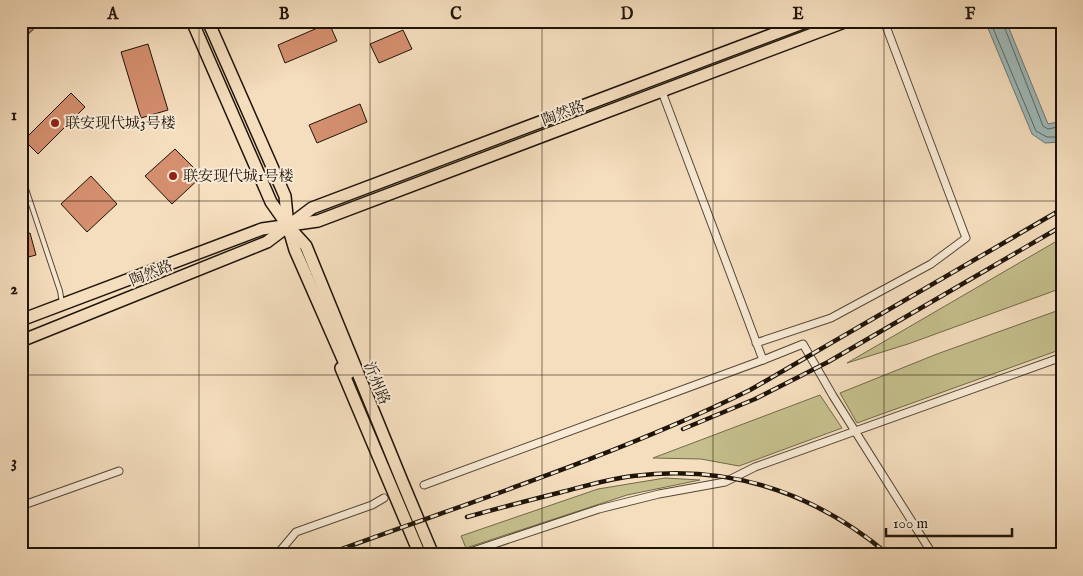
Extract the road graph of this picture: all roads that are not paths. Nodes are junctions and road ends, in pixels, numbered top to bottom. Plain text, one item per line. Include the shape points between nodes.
1 (192, 21) edge
2 (208, 21) edge
3 (808, 21) edge
4 (847, 21) edge
5 (884, 21) edge
6 (713, 58) junction
7 (690, 81) junction
8 (629, 90) junction
9 (662, 92) junction
10 (596, 116) junction
11 (21, 174) edge
12 (288, 226) junction
13 (323, 300) junction
14 (62, 304) junction
15 (21, 320) edge
16 (21, 341) edge
17 (756, 343) junction
18 (1062, 357) edge
19 (762, 360) junction
20 (855, 431) junction
21 (119, 471) dead end
22 (424, 485) dead end
23 (384, 498) dead end
24 (21, 506) edge
25 (269, 555) edge
26 (420, 555) edge
27 (426, 555) edge
28 (433, 555) edge
29 (442, 555) edge
30 (468, 555) edge
31 (933, 555) edge

1 - 12 main road, 沂州路 via 271,202
2 - 12 main road, 沂州路 via 285,196
3 - 6 main road, 陶然路
4 - 7 main road, 陶然路
5 - 17 street via 966,238 931,264 831,318
6 - 7 main road via 677,77
6 - 8 main road, 陶然路
7 - 9 main road, 陶然路
8 - 10 main road via 642,92
8 - 12 main road, 陶然路 via 312,208
9 - 10 main road, 陶然路
9 - 17 street
10 - 12 main road, 陶然路 via 317,221
11 - 14 lane
12 - 13 main road, 沂州路 via 295,250
12 - 14 main road, 陶然路 via 262,228
12 - 16 main road, 陶然路 via 267,242
13 - 26 main road via 320,317
13 - 27 main road, 沂州路
13 - 28 main road, 沂州路
13 - 29 main road via 340,315
14 - 15 main road, 陶然路
17 - 19 street
18 - 20 street
19 - 20 street via 803,344
19 - 22 street
20 - 30 street via 755,467 725,482 598,508
20 - 31 street
21 - 24 street
23 - 25 street via 296,532 280,551

